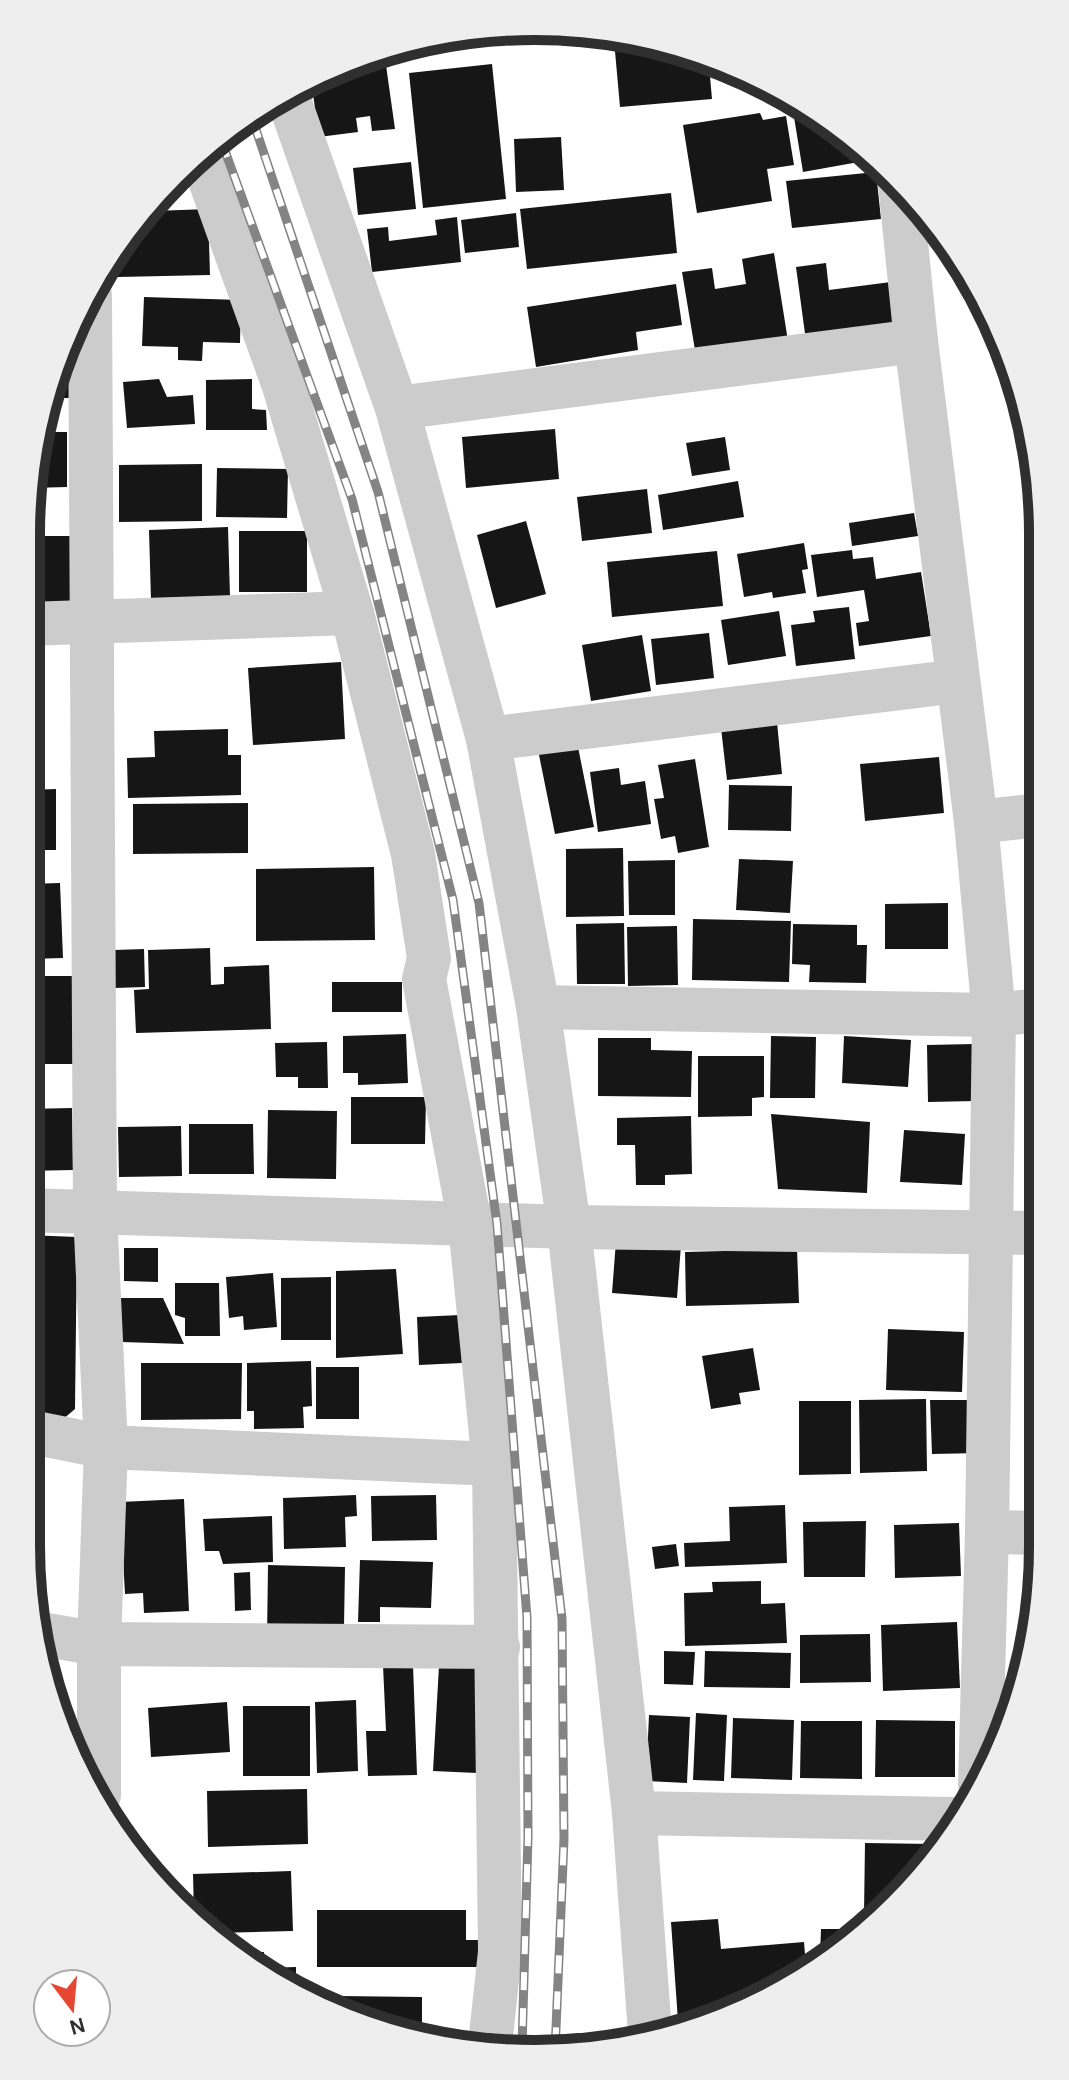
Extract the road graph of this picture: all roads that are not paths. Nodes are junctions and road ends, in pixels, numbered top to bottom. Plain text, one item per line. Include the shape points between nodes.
1 (290, 104) edge
2 (205, 166) edge
3 (902, 204) edge
4 (90, 318) edge
5 (916, 341) junction
6 (397, 408) junction
7 (352, 613) junction
8 (92, 623) junction
9 (40, 624) edge
10 (958, 681) junction
11 (488, 739) junction
12 (1029, 816) edge
13 (976, 822) junction
14 (538, 1007) junction
15 (1029, 1011) edge
16 (994, 1015) junction
17 (40, 1210) edge
18 (95, 1212) junction
19 (470, 1224) junction
20 (569, 1227) junction
21 (991, 1232) junction
22 (1029, 1233) edge
23 (40, 1434) edge
24 (106, 1447) junction
25 (494, 1464) junction
26 (987, 1532) junction
27 (1029, 1533) edge
28 (49, 1635) edge
29 (99, 1644) junction
30 (498, 1647) junction
31 (981, 1758) edge
32 (99, 1779) edge
33 (634, 1813) junction
34 (947, 1819) edge
35 (649, 2026) edge
36 (491, 2038) edge

1 - 6 street
2 - 7 street via 284,386
3 - 5 street
4 - 8 street
5 - 6 street
5 - 10 street
6 - 11 street
7 - 8 street
7 - 19 street via 413,854 429,958 424,979
8 - 9 street
8 - 18 street
10 - 11 street
10 - 13 street
11 - 14 street
12 - 13 street
13 - 16 street
14 - 16 street
14 - 20 street
15 - 16 street
16 - 21 street
17 - 18 street
18 - 19 street
18 - 24 street
19 - 20 street
19 - 25 street
20 - 21 street
20 - 33 street
21 - 22 street
21 - 26 street
23 - 24 street
24 - 25 street
24 - 29 street
25 - 30 street
26 - 27 street
26 - 31 street
28 - 29 street
29 - 30 street
29 - 32 street
30 - 36 street via 500,1952
33 - 34 street
33 - 35 street

